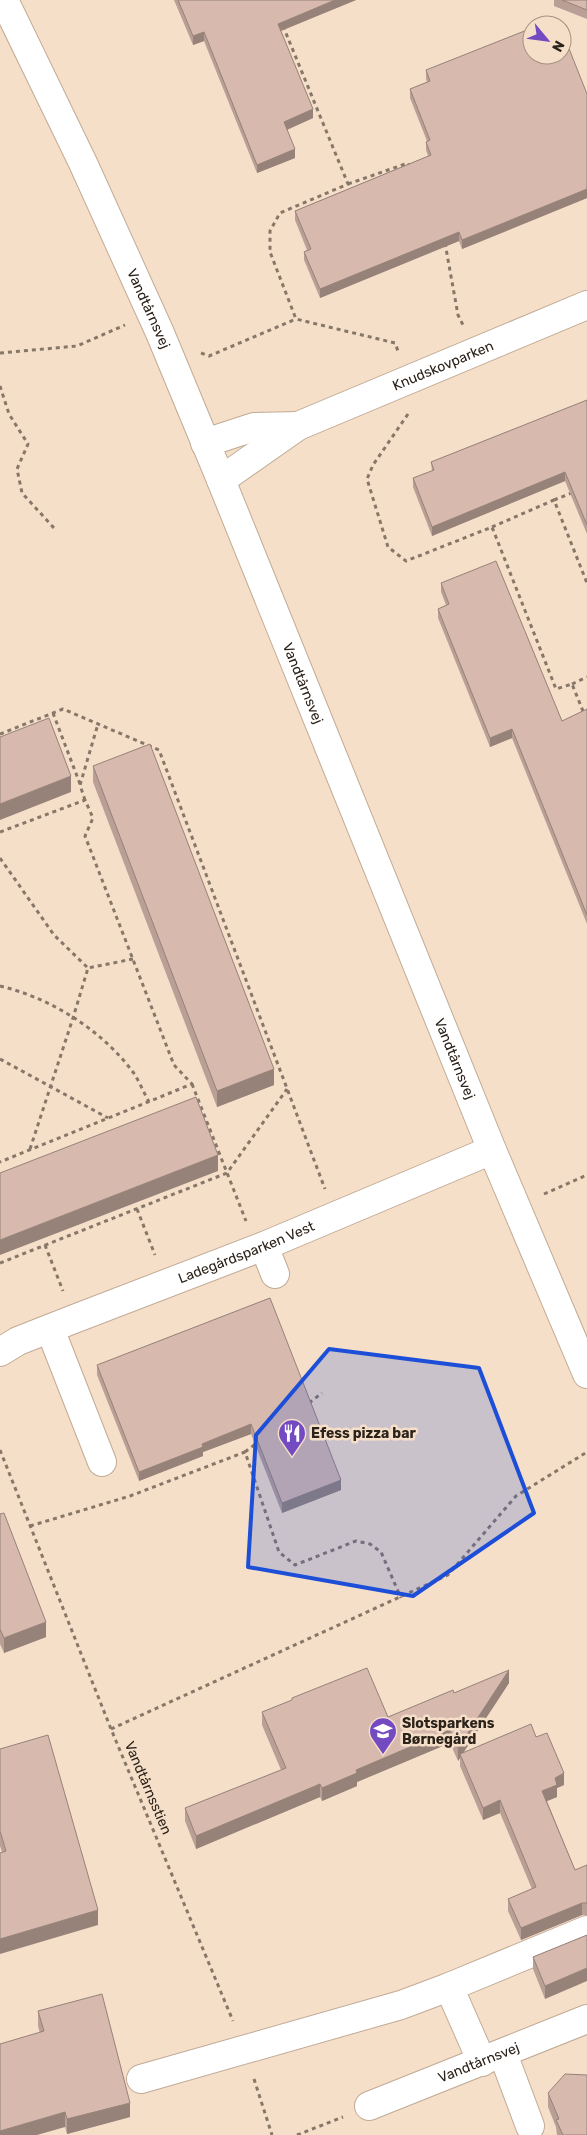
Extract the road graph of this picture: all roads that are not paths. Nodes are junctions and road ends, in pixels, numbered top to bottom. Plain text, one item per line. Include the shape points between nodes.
1 (4, 0) edge
2 (587, 305) edge
3 (298, 426) junction
4 (206, 443) junction
5 (221, 480) junction
6 (492, 1150) junction
7 (260, 1247) junction
8 (275, 1274) dead end
9 (62, 1324) junction
10 (0, 1352) edge
11 (587, 1374) edge
12 (102, 1462) dead end
13 (587, 1930) edge
14 (449, 1987) junction
15 (587, 2019) edge
16 (493, 2058) junction
17 (141, 2079) dead end
18 (369, 2106) road end
19 (530, 2126) dead end

1 - 4 street, Vandtårnsvej via 83,162
2 - 3 street, Knudskovparken
3 - 4 street, Knudskovparken via 254,427
3 - 5 street, Knudskovparken
4 - 5 street, Vandtårnsvej
5 - 6 street, Vandtårnsvej
6 - 7 street, Ladegårdsparken Vest
6 - 11 street, Vandtårnsvej
7 - 8 street
7 - 9 street, Ladegårdsparken Vest
9 - 10 street, Ladegårdsparken Vest via 18,1341
9 - 12 street
13 - 14 street
14 - 16 street
14 - 17 street via 401,2005
15 - 16 street, Vandtårnsvej
16 - 18 street, Vandtårnsvej
16 - 19 street

